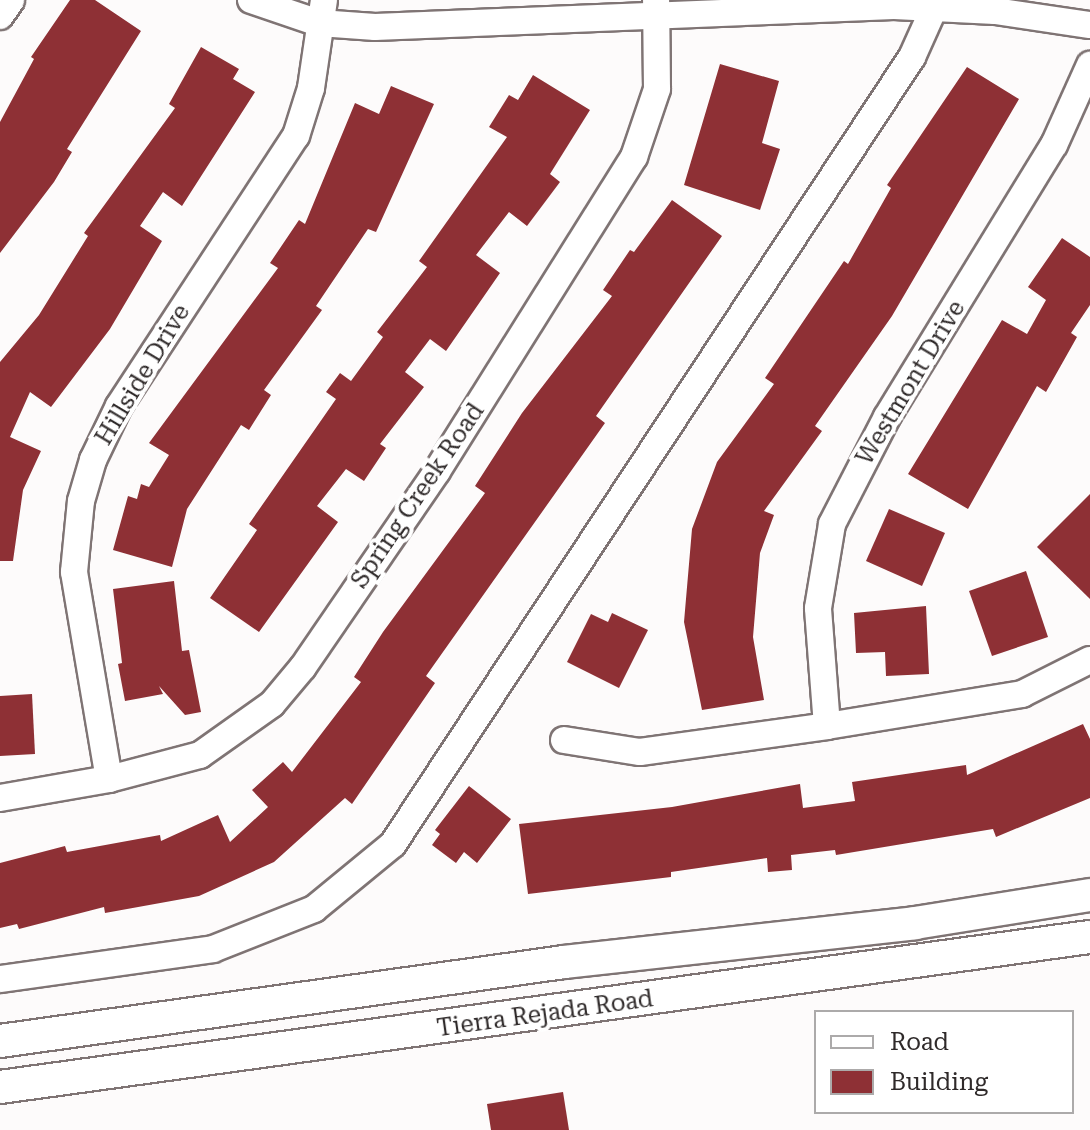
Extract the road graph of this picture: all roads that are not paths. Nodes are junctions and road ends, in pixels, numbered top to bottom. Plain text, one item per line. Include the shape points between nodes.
1 (11, 0) edge
2 (251, 0) edge
3 (656, 8) edge
4 (934, 8) junction
5 (322, 11) edge
6 (0, 16) edge
7 (1090, 25) edge
8 (1090, 65) edge
9 (1090, 660) edge
10 (827, 726) junction
11 (564, 740) dead end
12 (109, 779) junction
13 (0, 798) edge
14 (1090, 895) edge
15 (1090, 937) edge
16 (0, 979) edge
17 (0, 1041) edge
18 (0, 1087) edge

1 - 6 street
2 - 5 street
3 - 4 street
3 - 5 street via 375,27
3 - 12 street, Spring Creek Road via 653,112 634,157 437,471 303,667 272,704 229,739 170,766
4 - 7 street
4 - 16 street via 912,57 393,844 314,909 213,949
5 - 12 street, Hillside Drive via 311,88 296,136 119,406 85,488 74,572
8 - 10 street, Westmont Drive via 1054,145 887,417 832,524 818,608
9 - 10 street via 1022,694
10 - 11 street via 640,752
12 - 13 street, Spring Creek Road
14 - 17 main road, Tierra Rejada Road via 915,923 564,962
15 - 18 main road, Tierra Rejada Road

